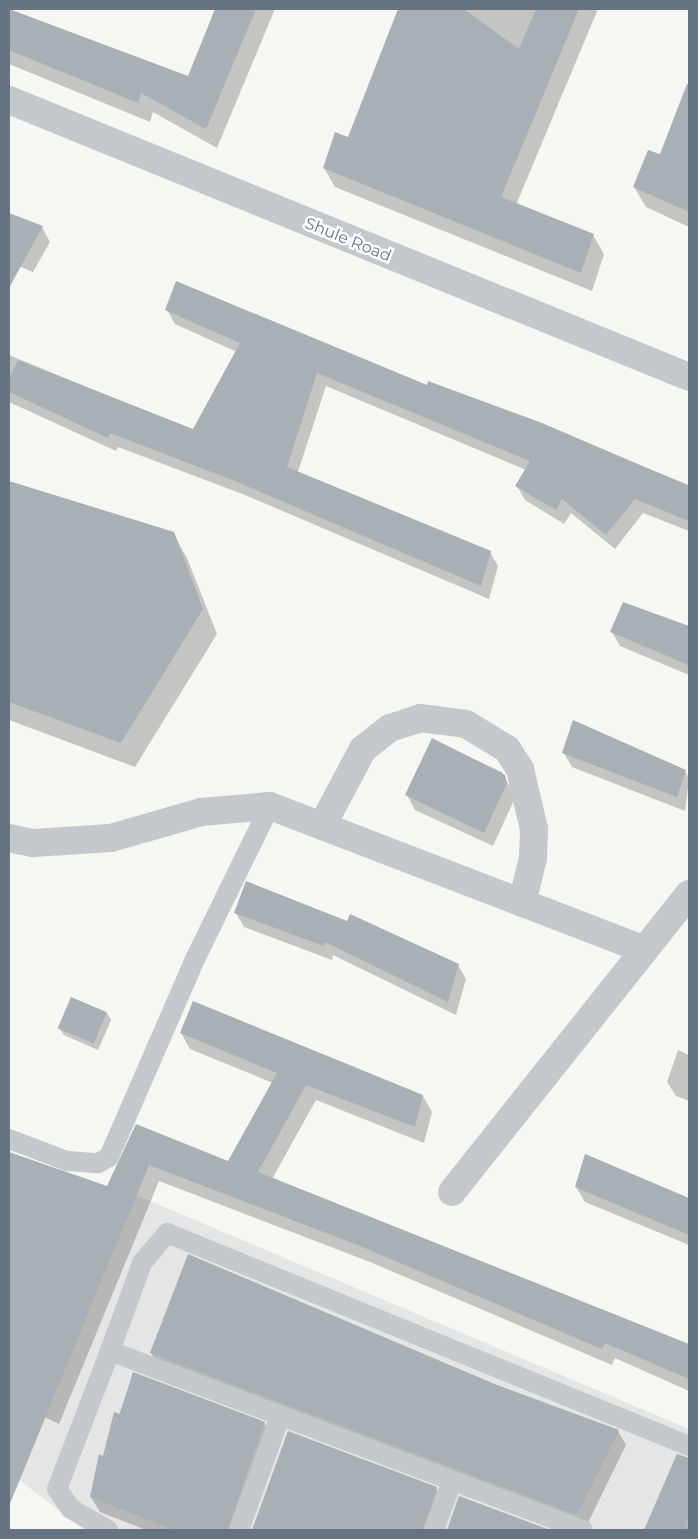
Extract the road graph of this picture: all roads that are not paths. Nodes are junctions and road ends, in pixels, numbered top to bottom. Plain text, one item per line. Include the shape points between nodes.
1 (9, 100) edge
2 (689, 377) edge
3 (270, 806) junction
4 (322, 826) junction
5 (9, 838) edge
6 (689, 894) edge
7 (522, 903) junction
8 (642, 949) junction
9 (9, 1139) edge
10 (452, 1192) dead end
11 (110, 1351) junction
12 (280, 1417) junction
13 (689, 1446) edge
14 (452, 1481) junction
15 (108, 1530) edge
16 (239, 1530) edge
17 (434, 1530) edge
18 (582, 1530) edge

1 - 2 street, Shule Road
3 - 4 street
3 - 5 street via 201,812 111,838 33,842
3 - 9 lane via 198,955 109,1157 98,1163 68,1161
4 - 7 street
4 - 7 street via 363,749 390,728 420,718 466,724 507,749 520,769 534,829 533,858
6 - 8 street
7 - 8 street
8 - 10 street
11 - 12 lane
11 - 13 lane via 142,1262 167,1233
11 - 15 lane via 57,1489 71,1509
12 - 14 lane
12 - 16 lane
14 - 17 lane
14 - 18 lane

